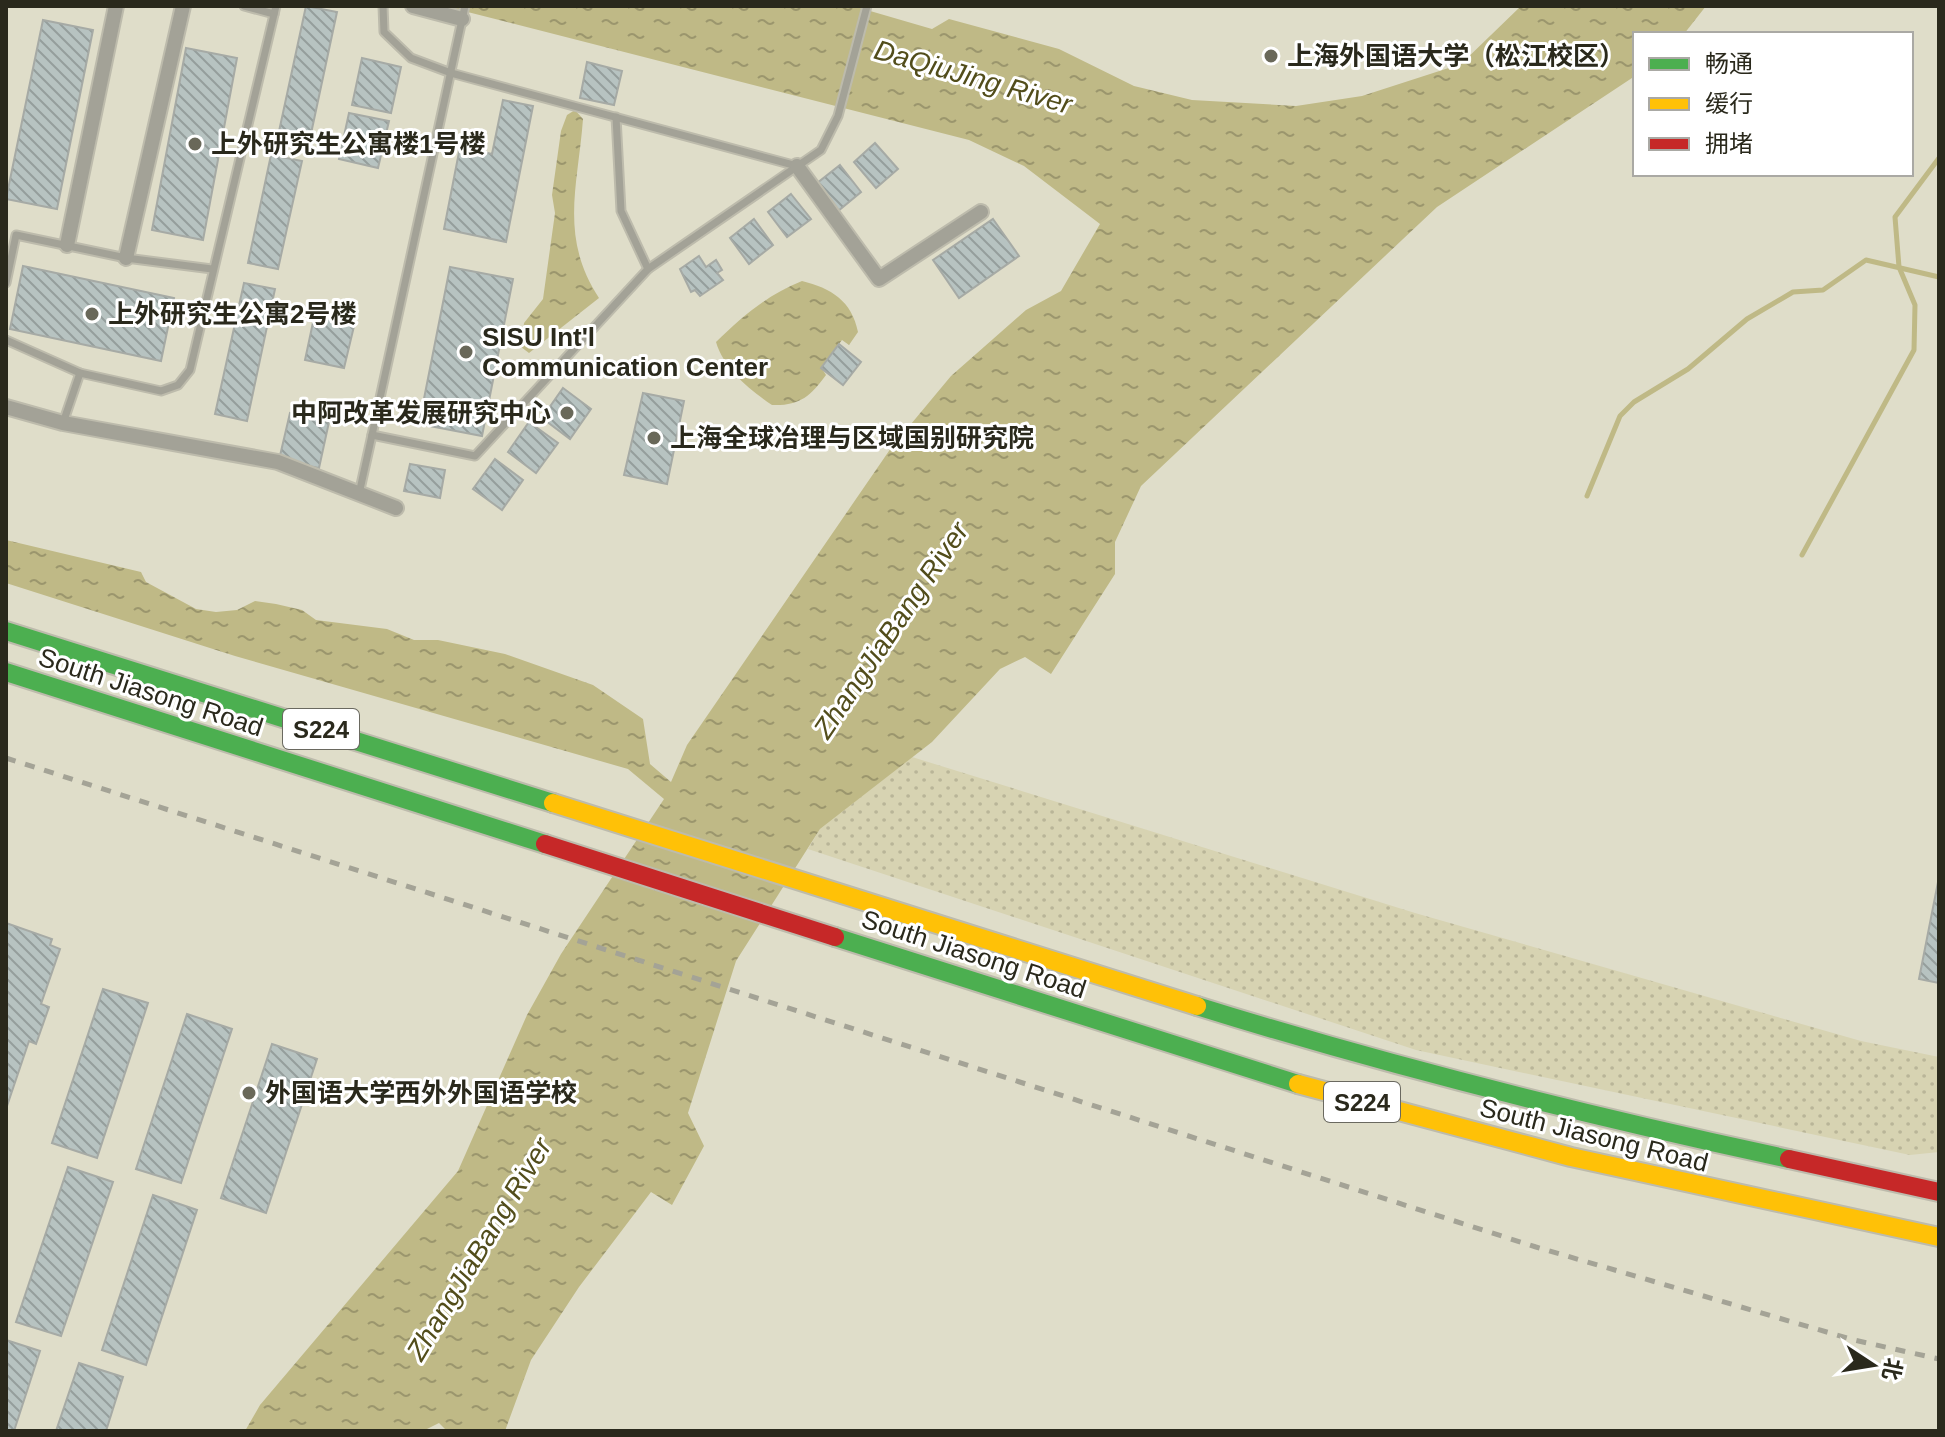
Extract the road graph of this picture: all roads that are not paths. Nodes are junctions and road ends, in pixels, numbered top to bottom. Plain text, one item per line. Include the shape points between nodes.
1 (116, 6) edge
2 (183, 6) edge
3 (244, 6) edge
4 (383, 6) edge
5 (413, 6) edge
6 (867, 6) edge
7 (275, 10) edge
8 (463, 12) edge
9 (451, 73) junction
10 (616, 117) junction
11 (797, 166) junction
12 (981, 212) dead end
13 (67, 245) junction
14 (126, 258) junction
15 (212, 269) junction
16 (648, 269) junction
17 (6, 283) edge
18 (6, 340) edge
19 (80, 373) junction
20 (6, 407) edge
21 (63, 423) junction
22 (372, 435) junction
23 (359, 494) junction
24 (396, 508) dead end
25 (6, 631) edge
26 (6, 672) edge
27 (1939, 1192) edge
28 (1939, 1237) edge

1 - 13 street
2 - 14 street
3 - 7 lane
4 - 9 lane via 384,32 411,58
5 - 8 street
6 - 11 lane via 838,116 821,150
7 - 15 lane
8 - 9 lane
9 - 10 lane
9 - 22 lane
10 - 11 lane
10 - 16 lane via 621,211
11 - 12 street via 879,279
11 - 16 lane
13 - 14 lane
13 - 17 lane via 16,235
14 - 15 lane
15 - 19 lane via 190,370 178,385 161,391
16 - 22 lane via 475,456
18 - 19 lane
19 - 21 lane
20 - 21 street
21 - 23 street via 278,462
22 - 23 lane
23 - 24 street
25 - 27 main road, South Jiasong Road / S224 via 1156,996 1581,1114
26 - 28 main road, South Jiasong Road / S224 via 1143,1037 1428,1121 1686,1184

